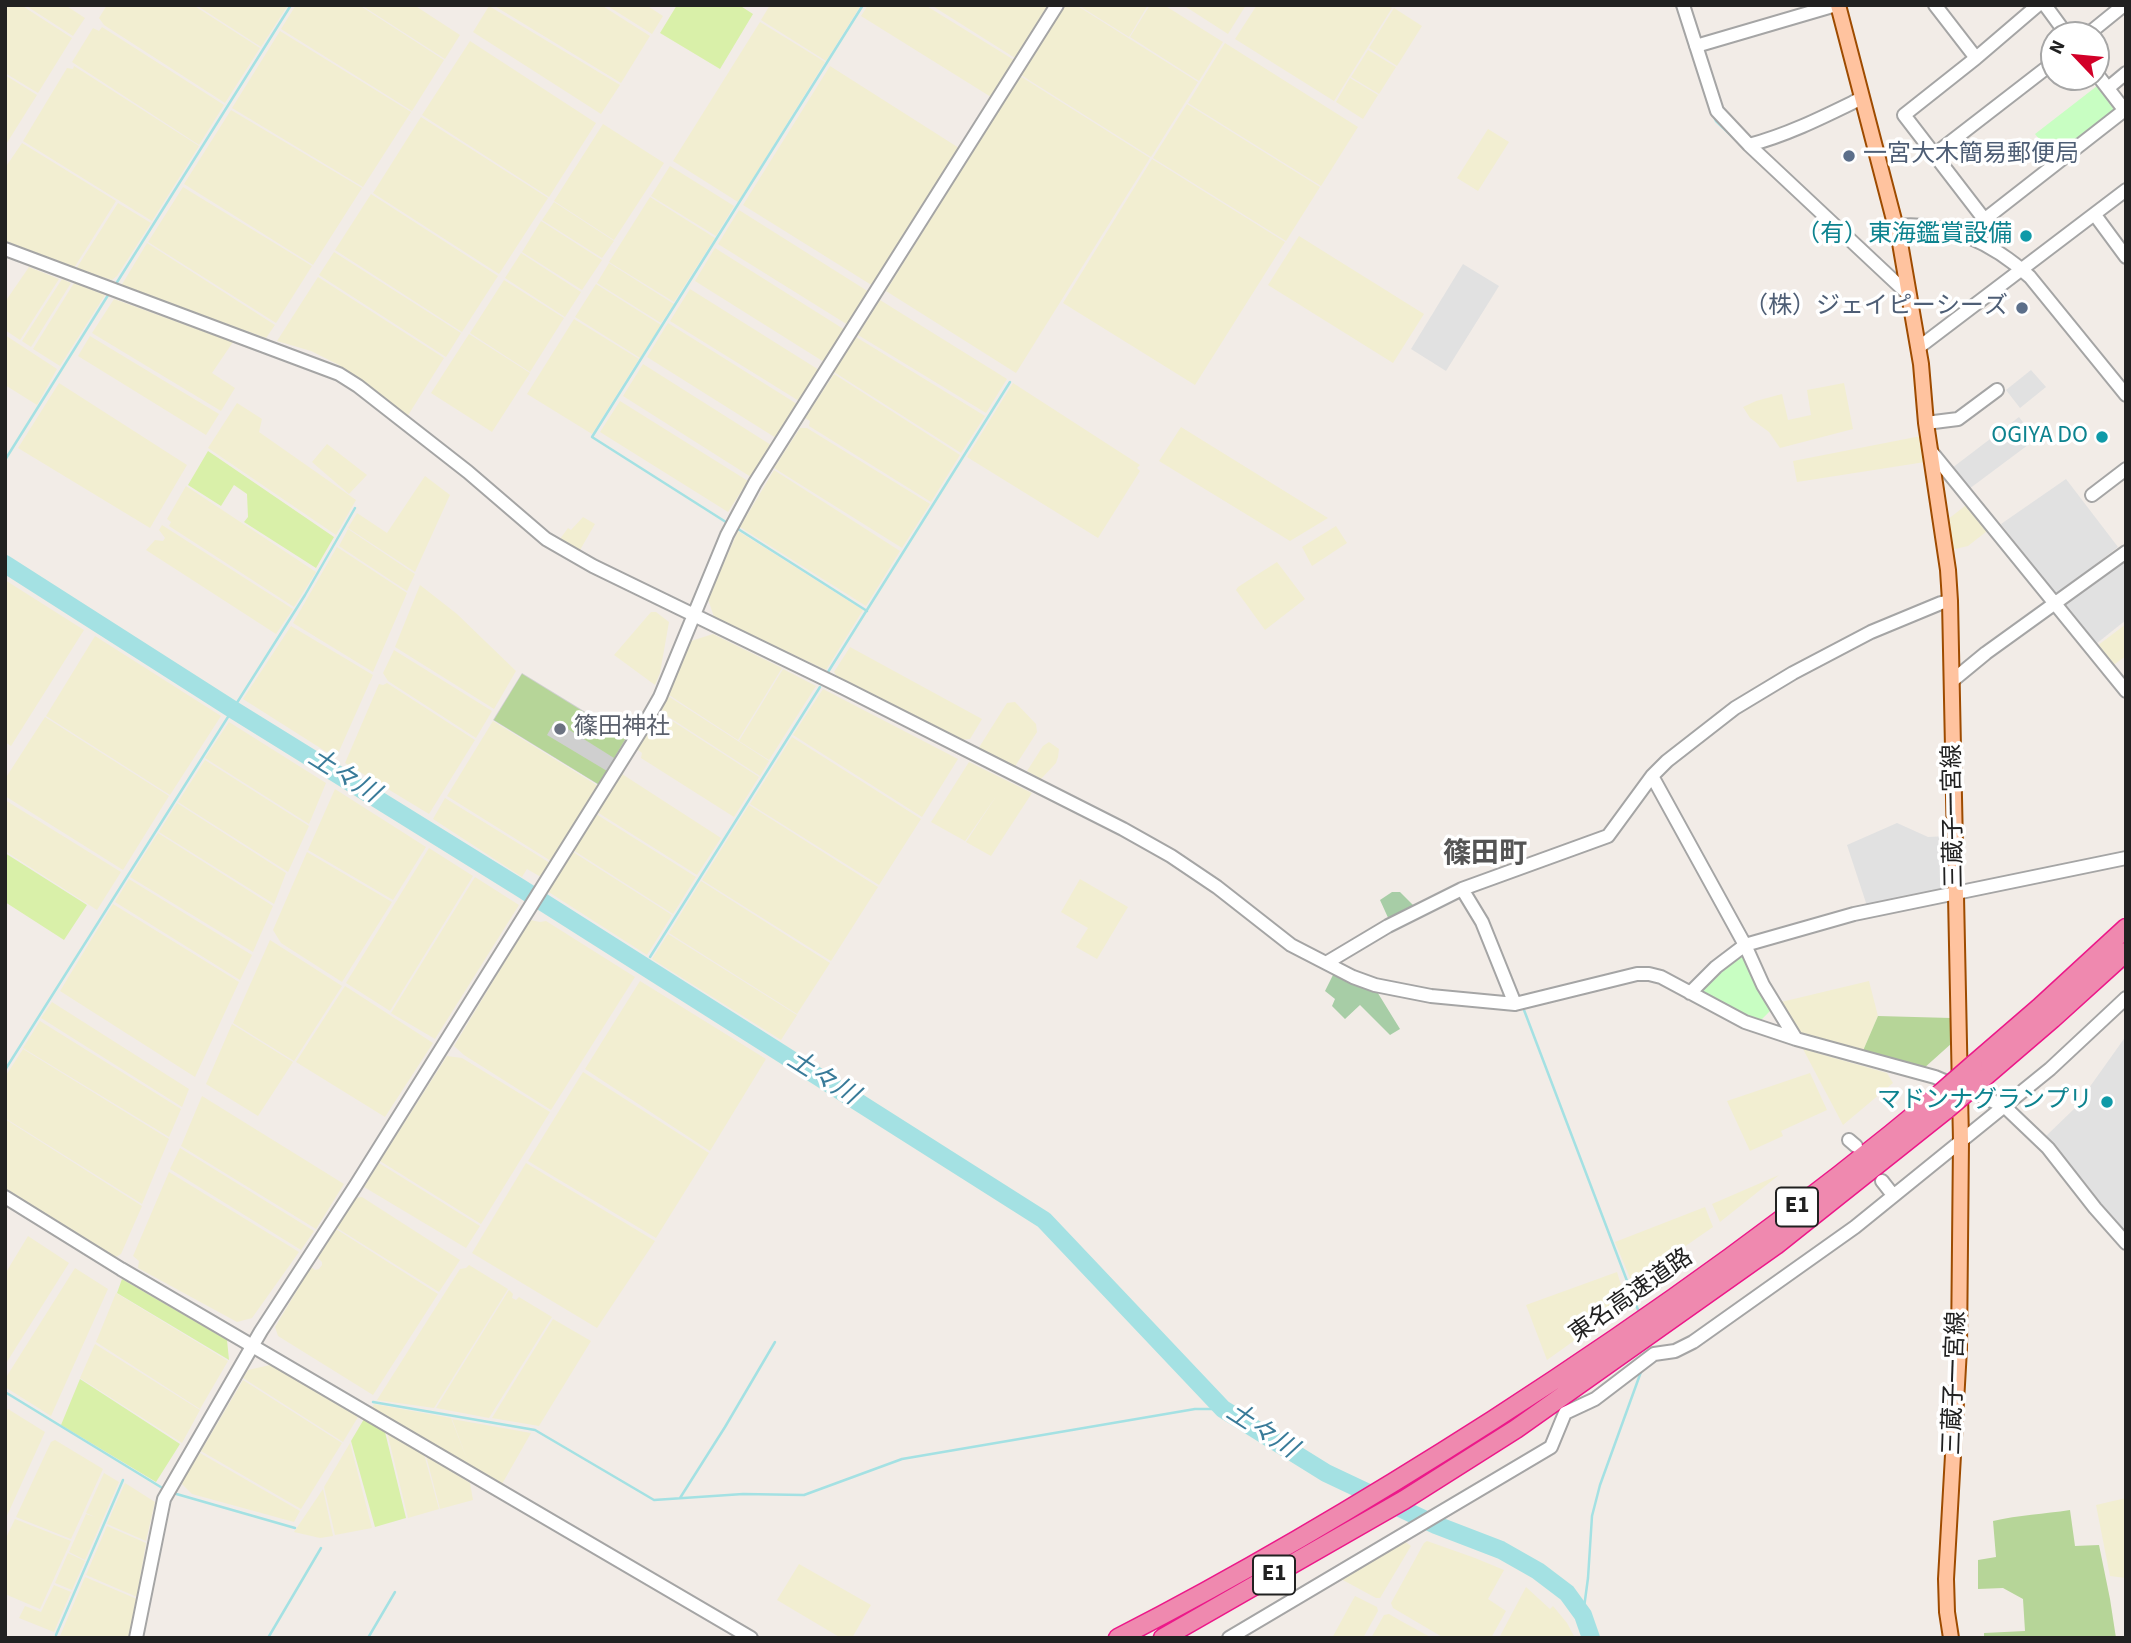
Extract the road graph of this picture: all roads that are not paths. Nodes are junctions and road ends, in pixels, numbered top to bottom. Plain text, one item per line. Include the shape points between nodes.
1 (1057, 5) edge
2 (1683, 5) edge
3 (1837, 5) edge
4 (1935, 5) edge
5 (2038, 5) edge
6 (2045, 5) edge
7 (2123, 5) edge
8 (2057, 21) edge
9 (2104, 21) edge
10 (1696, 46) junction
11 (1976, 58) junction
12 (2040, 73) edge
13 (2126, 73) edge
14 (2110, 86) edge
15 (2110, 91) edge
16 (1862, 98) junction
17 (2125, 110) edge
18 (1749, 145) junction
19 (1935, 154) junction
20 (2126, 190) edge
21 (2095, 215) junction
22 (1984, 219) junction
23 (1896, 226) junction
24 (1966, 234) junction
25 (5, 249) edge
26 (2126, 257) edge
27 (2022, 270) junction
28 (1909, 295) junction
29 (1918, 348) junction
30 (1997, 390) dead end
31 (2126, 395) edge
32 (1926, 423) junction
33 (1930, 449) junction
34 (2126, 470) edge
35 (2092, 495) dead end
36 (2126, 552) edge
37 (1950, 601) junction
38 (2056, 604) junction
39 (694, 615) junction
40 (1952, 681) junction
41 (2126, 691) edge
42 (1652, 776) junction
43 (2126, 858) edge
44 (1462, 889) junction
45 (1957, 893) junction
46 (2126, 928) edge
47 (1745, 945) junction
48 (2126, 952) edge
49 (1326, 963) junction
50 (1690, 993) junction
51 (2126, 998) edge
52 (1516, 1004) junction
53 (1796, 1039) junction
54 (1978, 1072) junction
55 (1958, 1088) junction
56 (2004, 1106) junction
57 (1961, 1141) junction
58 (1882, 1181) dead end
59 (1893, 1195) junction
60 (5, 1197) edge
61 (2126, 1243) edge
62 (1654, 1323) junction
63 (252, 1346) junction
64 (136, 1638) edge
65 (751, 1638) edge
66 (1118, 1638) edge
67 (1163, 1638) edge
68 (1228, 1638) edge
69 (1951, 1638) edge

1 - 39 street via 755,483 727,535
2 - 10 street
3 - 10 street
3 - 16 main road, 三蔵子一宮線
4 - 11 street
5 - 11 street
6 - 8 street
7 - 9 street
10 - 18 street via 1717,111
11 - 19 street via 1904,115
12 - 19 street
13 - 14 street
15 - 17 street
16 - 18 street via 1776,138
16 - 23 main road, 三蔵子一宮線
17 - 22 street
18 - 28 street
19 - 22 street
20 - 21 street
21 - 26 street
21 - 27 street
22 - 24 street
23 - 24 street
23 - 28 main road, 三蔵子一宮線
24 - 27 street
25 - 39 street via 339,374 546,538
27 - 29 street
27 - 31 street
28 - 29 main road, 三蔵子一宮線
29 - 32 main road, 三蔵子一宮線
30 - 32 street via 1958,419
32 - 33 main road, 三蔵子一宮線
33 - 37 main road, 三蔵子一宮線
33 - 38 street
34 - 35 street
36 - 38 street
37 - 40 main road, 三蔵子一宮線
37 - 42 street via 1871,632 1793,673 1735,708
38 - 40 street
38 - 41 street
39 - 49 street via 1123,829 1227,894 1291,945
39 - 63 street via 644,725
40 - 45 main road, 三蔵子一宮線
42 - 44 street via 1608,836
42 - 47 street
43 - 45 street
44 - 49 street
44 - 52 street via 1482,922
45 - 47 street via 1854,914
45 - 55 main road, 三蔵子一宮線
46 - 54 highway, 東名高速道路 / E1
47 - 50 street
47 - 53 street
48 - 54 highway, 東名高速道路 / E1 via 2052,1019
49 - 52 street via 1375,985
50 - 52 street via 1661,977 1637,974
50 - 53 street via 1745,1021
51 - 56 street
53 - 55 street via 1935,1077
54 - 62 highway, 東名高速道路 / E1, bridge via 1831,1181
55 - 56 street
55 - 57 main road, 三蔵子一宮線
56 - 57 street
56 - 61 street via 2048,1148
57 - 59 street
57 - 69 main road, 三蔵子一宮線 via 1959,1349 1946,1579
58 - 59 street
59 - 68 street via 1693,1342 1654,1354 1595,1399 1565,1413 1551,1447
60 - 63 street
62 - 66 highway, 東名高速道路 / E1 via 1384,1490
62 - 67 highway, 東名高速道路 / E1 via 1516,1430
63 - 64 street via 164,1499
63 - 65 street

